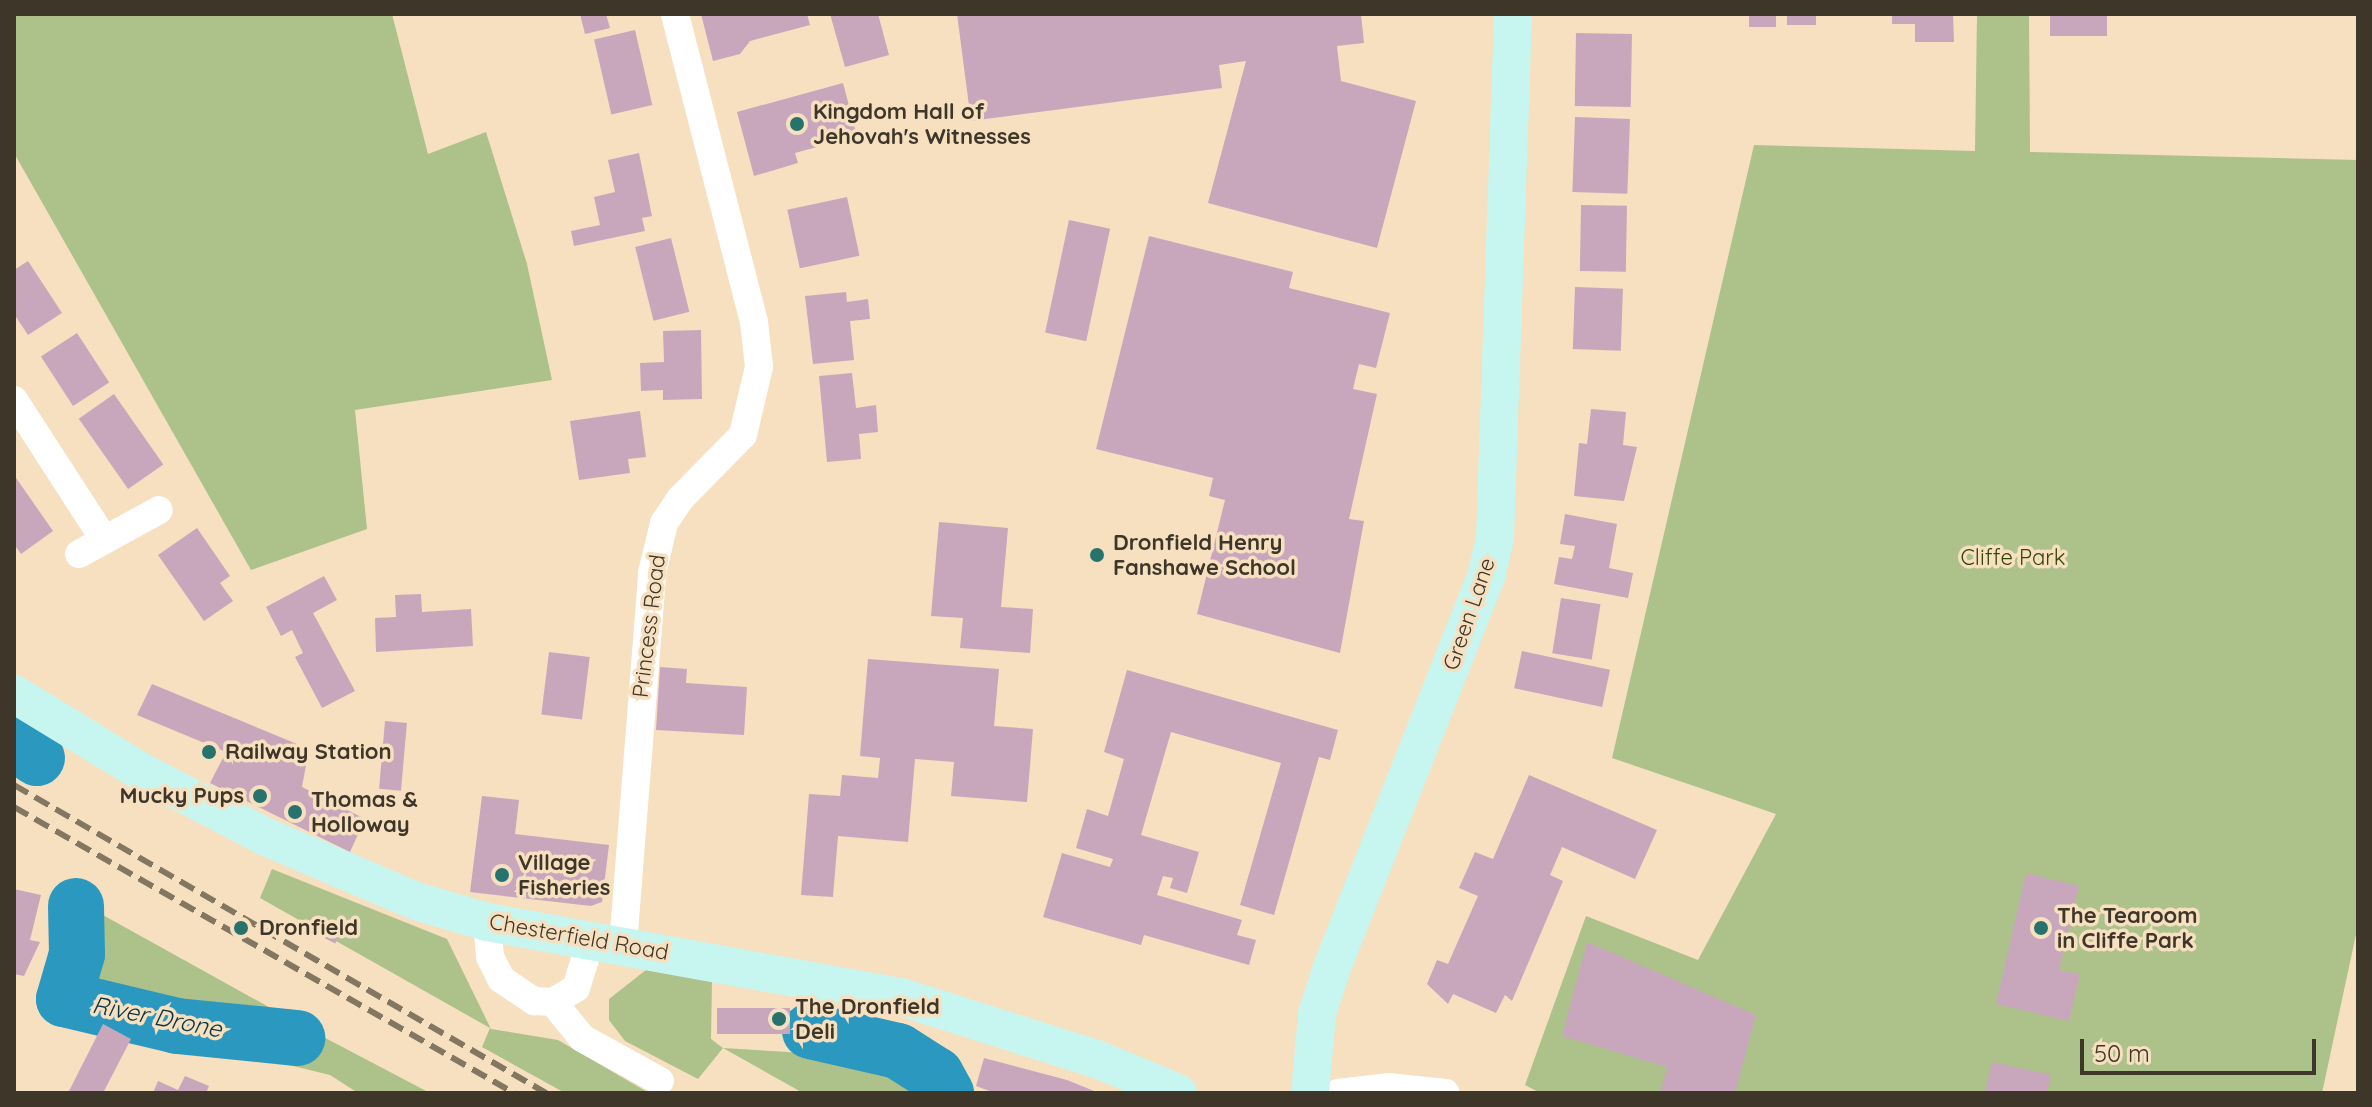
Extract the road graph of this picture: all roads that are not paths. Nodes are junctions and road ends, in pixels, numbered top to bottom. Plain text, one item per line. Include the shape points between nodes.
1 (675, 14) edge
2 (1513, 14) edge
3 (14, 400) edge
4 (159, 510) dead end
5 (104, 539) junction
6 (79, 554) dead end
7 (14, 694) edge
8 (487, 922) junction
9 (607, 942) junction
10 (553, 1002) junction
11 (660, 1081) dead end
12 (1178, 1093) edge
13 (1310, 1093) edge
14 (1338, 1093) edge
15 (1446, 1093) edge

1 - 9 street, Princess Road via 754,322 759,367 743,435 673,511 652,573
2 - 13 main road, Green Lane via 1495,538 1486,577 1331,970 1317,1014
3 - 5 street
4 - 5 street
5 - 6 street
7 - 8 main road, Chesterfield Road via 142,772 266,837 416,901
8 - 9 main road, Chesterfield Road
8 - 10 street via 490,957 501,979 516,993
9 - 10 street, Princess Road via 576,988
9 - 12 main road, Chesterfield Road via 901,997 1097,1059
10 - 11 street via 582,1038
14 - 15 street via 1388,1087

